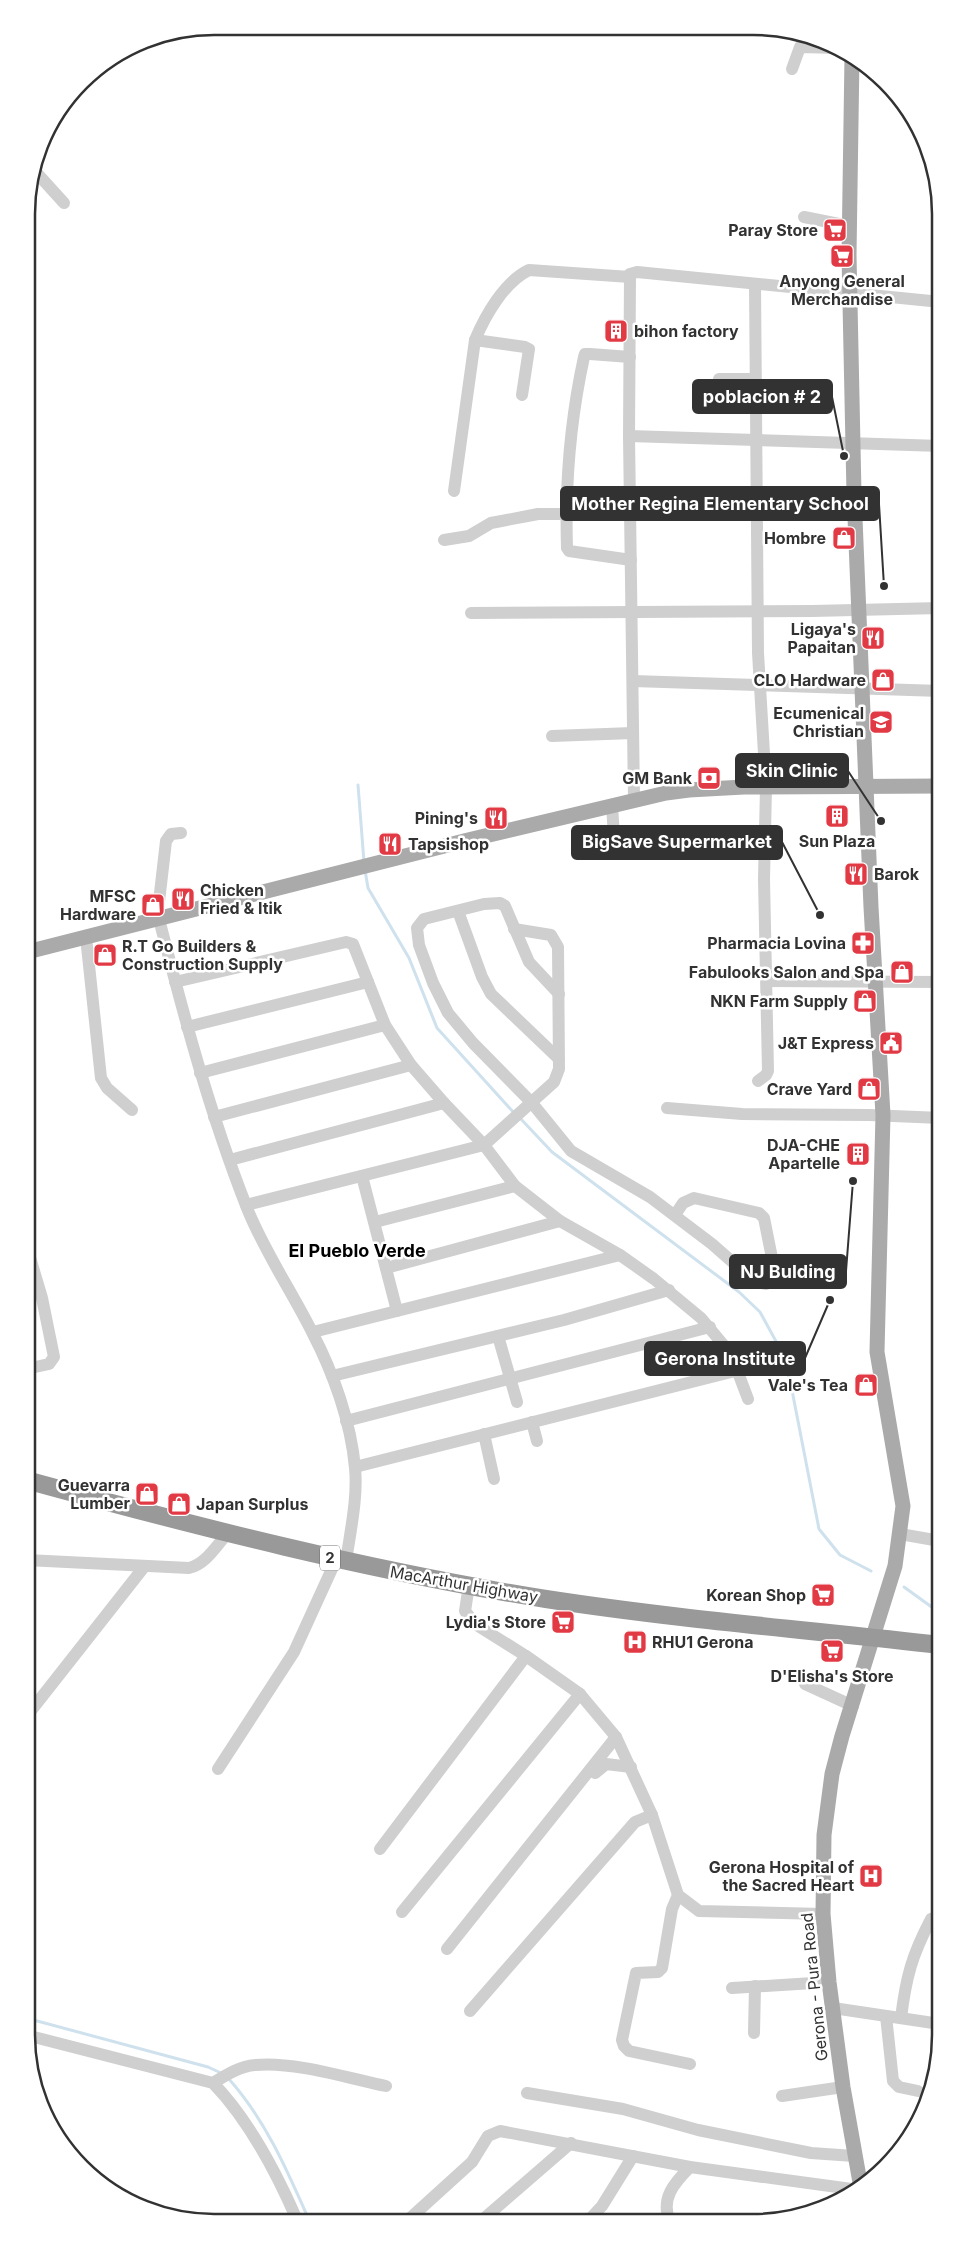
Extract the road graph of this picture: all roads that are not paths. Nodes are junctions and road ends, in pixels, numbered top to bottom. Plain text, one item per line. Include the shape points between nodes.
1 (815, 47) edge
2 (852, 65) edge
3 (792, 70) dead end
4 (39, 175) edge
5 (64, 203) dead end
6 (804, 218) dead end
7 (849, 226) junction
8 (630, 277) junction
9 (755, 284) junction
10 (849, 294) junction
11 (932, 301) edge
12 (474, 340) junction
13 (630, 357) junction
14 (719, 379) dead end
15 (755, 379) junction
16 (522, 395) dead end
17 (630, 436) junction
18 (755, 442) junction
19 (853, 442) junction
20 (932, 446) edge
21 (454, 491) dead end
22 (566, 514) junction
23 (444, 540) dead end
24 (631, 560) junction
25 (858, 608) junction
26 (932, 608) edge
27 (632, 611) junction
28 (758, 611) junction
29 (471, 613) dead end
30 (633, 680) junction
31 (759, 684) junction
32 (864, 690) junction
33 (932, 691) edge
34 (633, 733) junction
35 (552, 736) dead end
36 (866, 785) junction
37 (932, 786) edge
38 (766, 787) junction
39 (634, 800) junction
40 (612, 805) junction
41 (180, 833) dead end
42 (615, 853) dead end
43 (458, 911) junction
44 (158, 919) junction
45 (514, 929) junction
46 (86, 937) junction
47 (35, 950) edge
48 (768, 981) junction
49 (175, 982) junction
50 (368, 982) junction
51 (875, 982) junction
52 (932, 982) edge
53 (559, 994) junction
54 (385, 1025) junction
55 (187, 1027) junction
56 (559, 1059) junction
57 (411, 1065) junction
58 (200, 1073) junction
59 (758, 1081) dead end
60 (444, 1104) junction
61 (528, 1106) junction
62 (667, 1108) dead end
63 (132, 1110) dead end
64 (883, 1115) junction
65 (214, 1117) junction
66 (932, 1118) edge
67 (484, 1145) junction
68 (230, 1160) junction
69 (362, 1176) junction
70 (515, 1186) junction
71 (246, 1205) junction
72 (675, 1215) junction
73 (560, 1221) junction
74 (374, 1222) junction
75 (620, 1255) junction
76 (386, 1268) junction
77 (35, 1274) edge
78 (669, 1290) junction
79 (397, 1311) junction
80 (710, 1327) junction
81 (313, 1332) junction
82 (498, 1336) junction
83 (35, 1367) edge
84 (739, 1370) junction
85 (332, 1376) junction
86 (511, 1380) junction
87 (748, 1399) dead end
88 (517, 1402) dead end
89 (346, 1421) junction
90 (532, 1422) junction
91 (484, 1434) junction
92 (537, 1441) dead end
93 (355, 1467) junction
94 (494, 1480) dead end
95 (35, 1482) edge
96 (228, 1534) junction
97 (900, 1534) junction
98 (932, 1540) edge
99 (35, 1561) edge
100 (341, 1561) junction
101 (144, 1568) junction
102 (469, 1585) junction
103 (871, 1638) junction
104 (932, 1644) edge
105 (526, 1656) junction
106 (806, 1684) dead end
107 (580, 1694) junction
108 (35, 1706) edge
109 (852, 1706) junction
110 (616, 1737) junction
111 (631, 1767) junction
112 (218, 1769) dead end
113 (582, 1781) junction
114 (652, 1815) junction
115 (380, 1849) dead end
116 (678, 1895) junction
117 (402, 1912) dead end
118 (823, 1914) junction
119 (932, 1919) edge
120 (447, 1949) dead end
121 (829, 1982) junction
122 (755, 1986) junction
123 (732, 1988) dead end
124 (833, 2008) junction
125 (470, 2011) dead end
126 (886, 2016) junction
127 (901, 2018) junction
128 (932, 2023) edge
129 (754, 2033) dead end
130 (35, 2037) edge
131 (690, 2064) dead end
132 (213, 2083) junction
133 (386, 2086) dead end
134 (843, 2086) junction
135 (918, 2091) dead end
136 (527, 2093) dead end
137 (782, 2096) dead end
138 (571, 2143) junction
139 (633, 2156) junction
140 (854, 2156) junction
141 (690, 2167) junction
142 (858, 2180) edge
143 (847, 2187) edge
144 (294, 2214) edge
145 (415, 2214) edge
146 (489, 2214) edge
147 (594, 2214) edge
148 (666, 2214) edge

1 - 3 street via 800,46
2 - 7 main road, Gerona - Pura Road
4 - 5 street
6 - 7 street
7 - 10 main road, Gerona - Pura Road
8 - 9 street via 637,272
8 - 12 street via 529,270 506,289 484,319
8 - 13 street
9 - 10 street
9 - 15 street
10 - 11 street
10 - 19 main road, Gerona - Pura Road
12 - 16 street via 529,349
12 - 21 street
13 - 17 street
13 - 22 street via 590,354 584,357 568,446
14 - 15 street
15 - 18 street
17 - 18 street
17 - 24 street
18 - 19 street
18 - 28 street
19 - 20 street
19 - 25 main road, Gerona - Pura Road
22 - 23 street via 538,514 491,523 469,536
22 - 24 street via 566,548 569,551
24 - 27 street
25 - 26 street
25 - 28 street
25 - 32 main road, Gerona - Pura Road
27 - 28 street
27 - 29 street
27 - 30 street
28 - 31 street
30 - 31 street
30 - 34 street
31 - 32 street
31 - 38 street
32 - 33 street
32 - 36 main road, Gerona - Pura Road via 862,714
34 - 35 street
34 - 39 street
36 - 37 main road
36 - 38 main road
36 - 51 main road, Gerona - Pura Road
38 - 39 main road via 689,790
38 - 48 street via 764,879
39 - 40 main road
40 - 42 street
40 - 44 main road
41 - 44 street via 171,834 166,841
43 - 45 street via 500,902 505,906
43 - 56 street via 491,994
43 - 61 street via 424,919 417,928 419,945 448,1013
44 - 46 main road
44 - 49 street
45 - 53 street via 529,962
45 - 53 street via 547,934 555,940
46 - 47 main road
46 - 63 street via 101,1078 107,1088
48 - 51 street
48 - 59 street via 768,1071
49 - 50 street via 350,942
49 - 55 street
50 - 54 street
50 - 55 street
51 - 52 street
51 - 64 main road, Gerona - Pura Road
53 - 56 street
54 - 57 street
54 - 58 street
55 - 58 street
56 - 61 street via 556,1079
57 - 60 street
57 - 65 street
58 - 65 street
60 - 67 street
60 - 68 street
61 - 67 street
61 - 72 street via 571,1151 637,1188
62 - 64 street via 742,1114
64 - 66 street
64 - 97 main road, Gerona - Pura Road via 877,1352 903,1506
65 - 68 street
67 - 69 street
67 - 70 street
68 - 71 street
69 - 71 street
69 - 74 street
70 - 73 street
70 - 74 street
71 - 81 street
72 - 72 street via 754,1281 766,1284 772,1280 774,1268 764,1218 759,1213 694,1198 685,1201
73 - 75 street
73 - 76 street
74 - 76 street
75 - 78 street
75 - 79 street
76 - 79 street
77 - 83 street via 54,1357 49,1364
78 - 80 street
78 - 82 street
79 - 81 street
80 - 84 street
80 - 86 street
81 - 85 street
82 - 85 street
82 - 86 street
84 - 87 street
84 - 90 street
85 - 89 street
86 - 88 street
86 - 89 street
89 - 93 street
90 - 91 street
90 - 92 street
91 - 93 street
91 - 94 street
93 - 100 street via 356,1482
95 - 96 highway, MacArthur Highway / 2
96 - 100 highway, MacArthur Highway / 2
96 - 101 street via 197,1566
97 - 98 street
97 - 103 main road, Gerona - Pura Road via 888,1593
99 - 101 street
100 - 102 highway, MacArthur Highway / 2
100 - 112 street via 294,1652
101 - 108 street
102 - 103 highway, MacArthur Highway / 2 via 599,1606
102 - 105 street via 465,1611 469,1617
103 - 104 highway, MacArthur Highway / 2
103 - 109 main road, Gerona - Pura Road
105 - 107 street
105 - 115 street
106 - 109 street
107 - 110 street
107 - 117 street
109 - 118 main road, Gerona - Pura Road via 832,1774 825,1814
110 - 111 street
110 - 113 street
111 - 113 street via 606,1764
111 - 114 street
113 - 120 street
114 - 116 street
114 - 125 street via 635,1822
116 - 118 street via 699,1912
116 - 131 street via 672,1909 662,1968 658,1972 636,1973 622,2040 629,2051
118 - 121 main road, Gerona - Pura Road
119 - 127 street via 910,1965
121 - 122 street
121 - 124 main road, Gerona - Pura Road
122 - 123 street
122 - 129 street
124 - 126 street
124 - 134 main road, Gerona - Pura Road
126 - 127 street
126 - 135 street via 893,2081 900,2087
127 - 128 street
130 - 132 street
132 - 133 street via 235,2070 255,2064 315,2071
132 - 144 street via 268,2160
134 - 137 street
134 - 140 main road, Gerona - Pura Road
136 - 140 street via 623,2109 698,2130 810,2153
138 - 139 street
138 - 145 street via 516,2132 494,2132 472,2162
138 - 146 street
139 - 141 street
139 - 147 street
140 - 142 main road, Gerona - Pura Road
141 - 143 street
141 - 148 street via 670,2190

